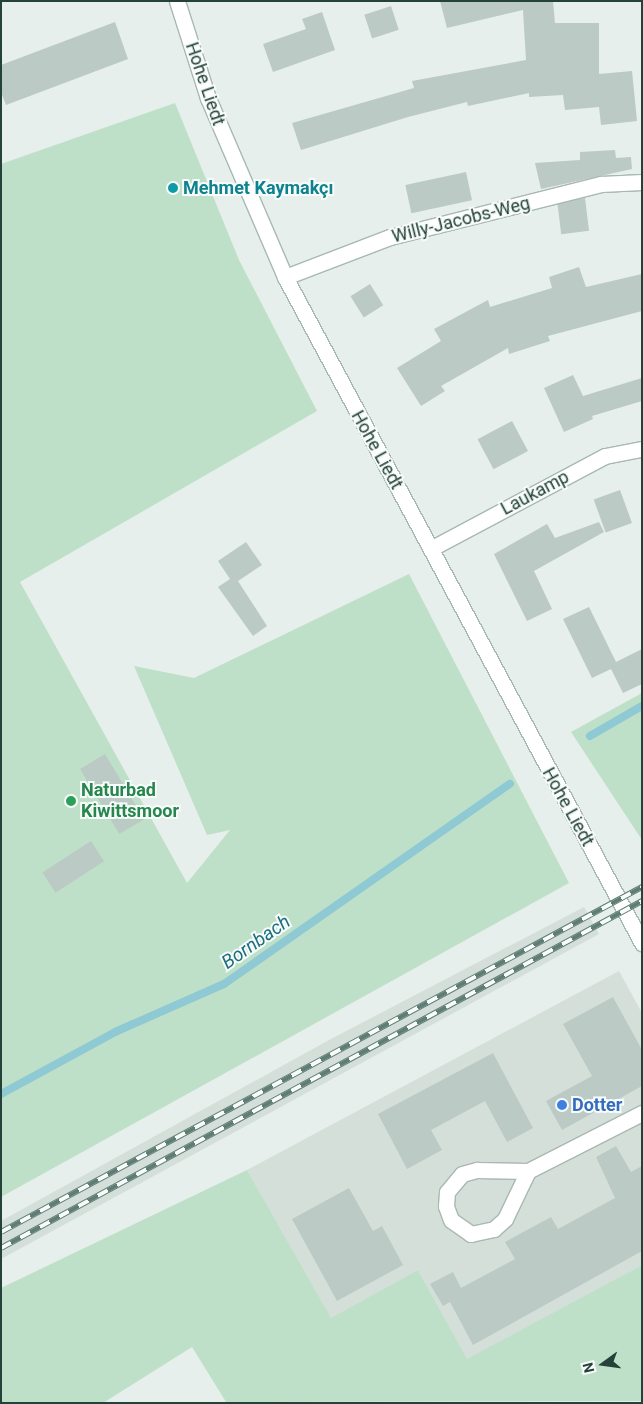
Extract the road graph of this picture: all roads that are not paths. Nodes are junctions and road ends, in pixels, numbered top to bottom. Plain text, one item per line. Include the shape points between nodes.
1 (177, 1) edge
2 (642, 182) edge
3 (284, 277) junction
4 (642, 449) edge
5 (432, 548) junction
6 (642, 943) edge
7 (642, 1113) edge
8 (528, 1172) junction

1 - 3 street, Hohe Liedt via 212,108
2 - 3 street, Willy-Jacobs-Weg via 601,184 390,237
3 - 5 street, Hohe Liedt
4 - 5 street, Laukamp via 605,456
5 - 6 street, Hohe Liedt
7 - 8 street
8 - 8 street via 477,1170 458,1176 446,1196 451,1220 471,1234 494,1229 505,1219

